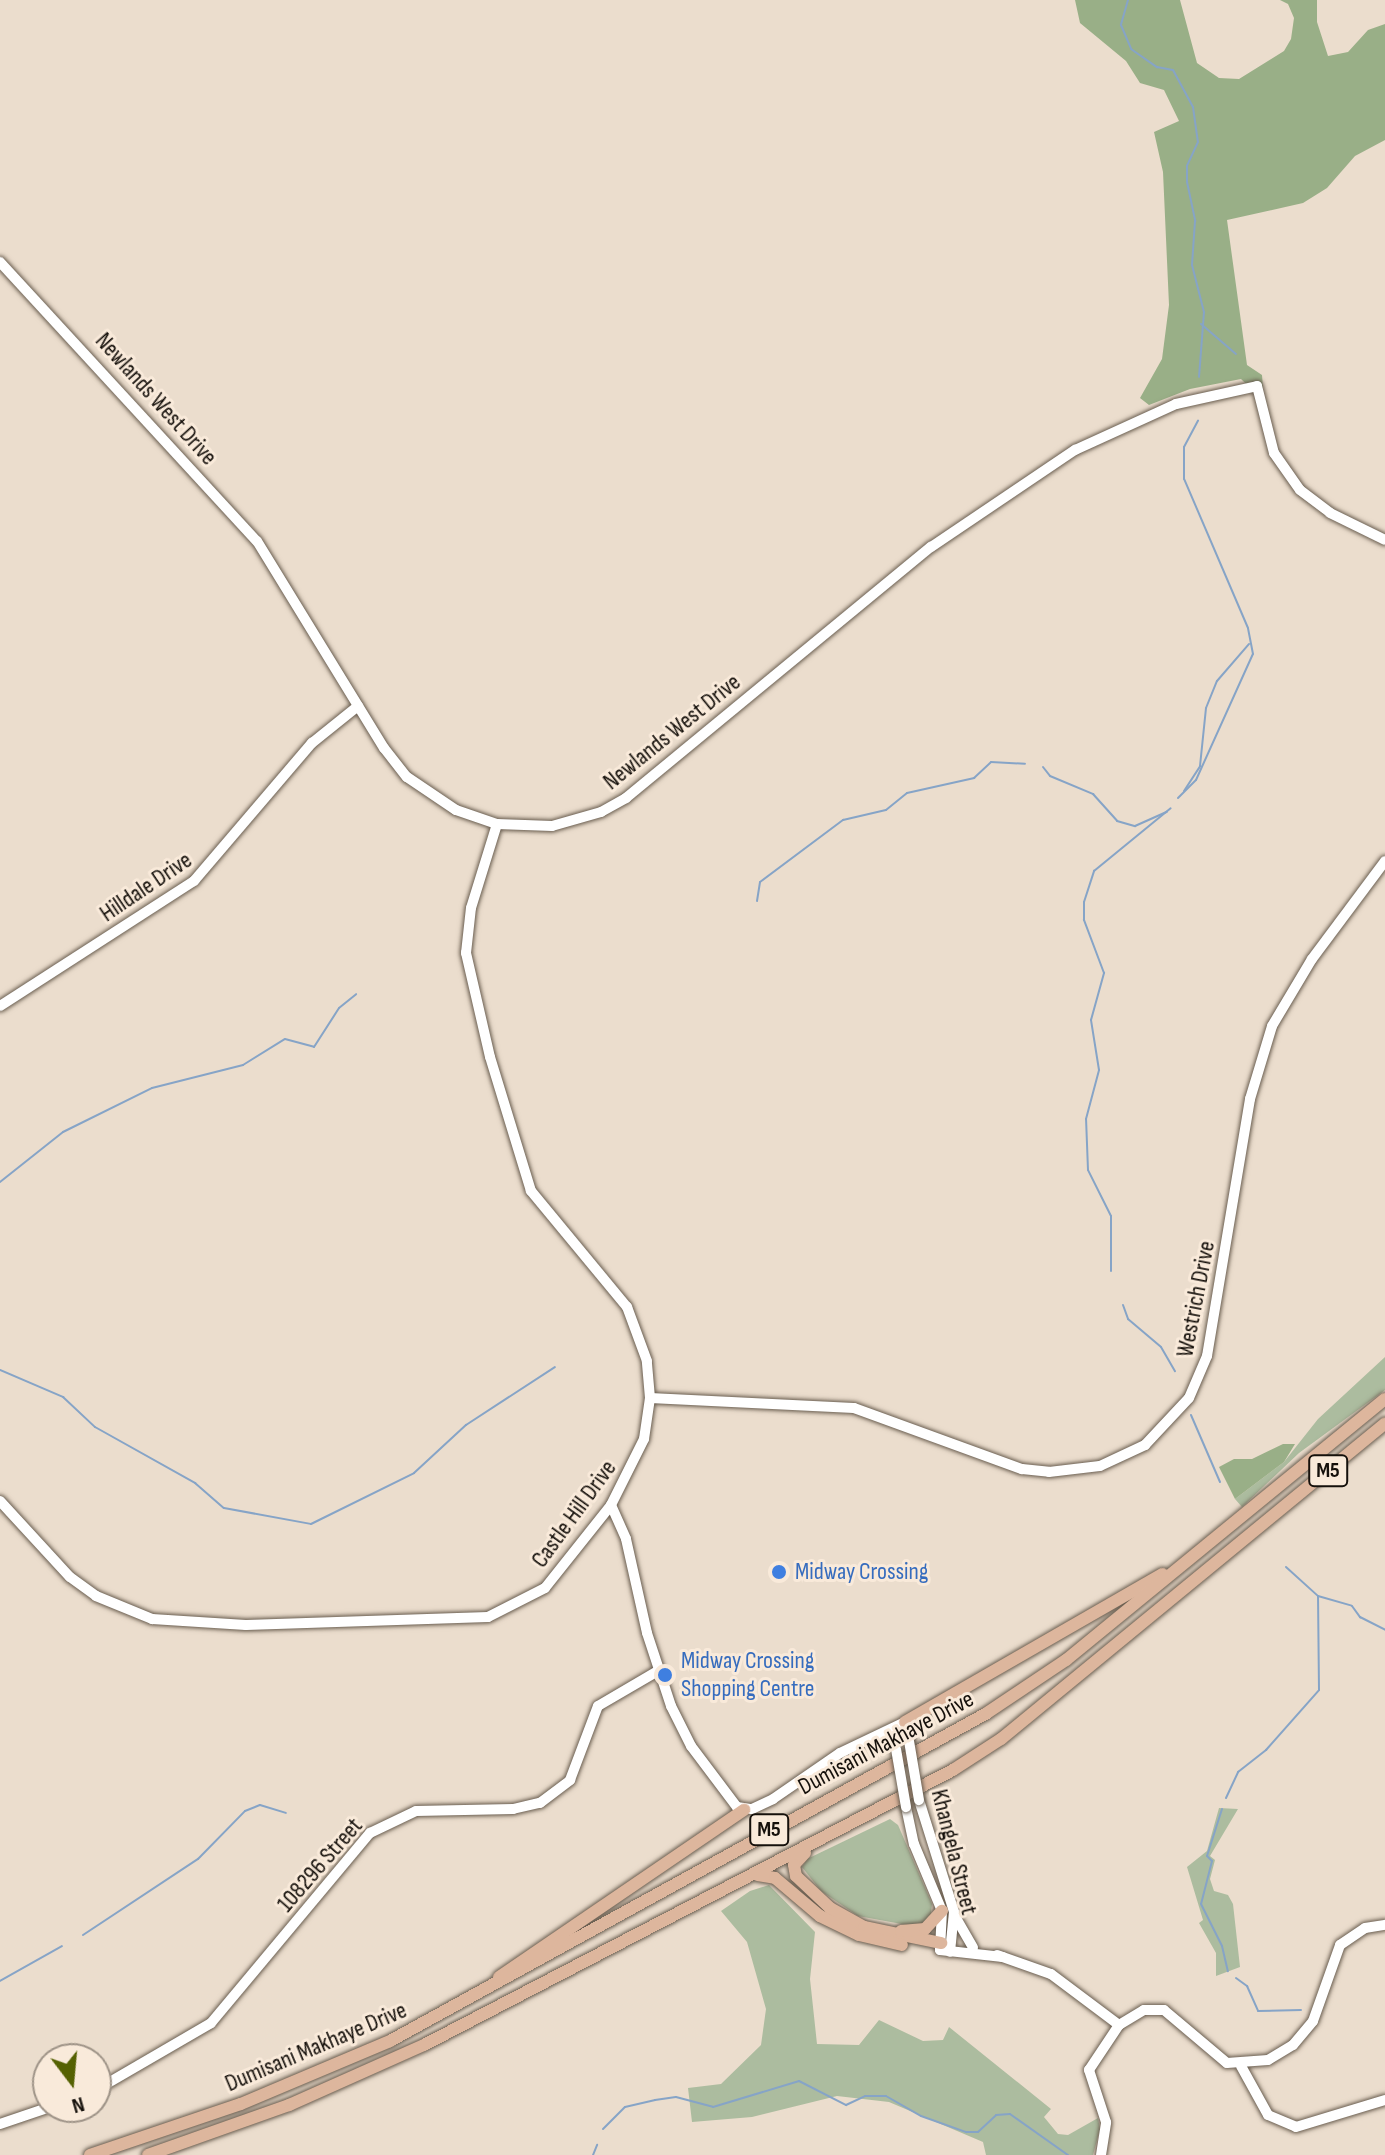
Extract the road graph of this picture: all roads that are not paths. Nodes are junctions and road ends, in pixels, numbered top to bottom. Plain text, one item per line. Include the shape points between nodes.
1 (0, 262) edge
2 (1385, 540) edge
3 (358, 706) junction
4 (497, 824) junction
5 (1385, 861) edge
6 (0, 1006) edge
7 (650, 1398) junction
8 (1385, 1399) edge
9 (1385, 1424) edge
10 (0, 1501) edge
11 (611, 1505) junction
12 (1211, 1542) junction
13 (658, 1671) junction
14 (905, 1722) junction
15 (892, 1729) junction
16 (887, 1804) junction
17 (744, 1810) junction
18 (743, 1880) junction
19 (948, 1912) junction
20 (1385, 1925) edge
21 (881, 1932) junction
22 (946, 1948) junction
23 (973, 1948) junction
24 (1003, 1957) junction
25 (443, 2015) junction
26 (1119, 2025) junction
27 (1241, 2066) junction
28 (112, 2081) edge
29 (1385, 2100) edge
30 (32, 2113) edge
31 (0, 2124) edge
32 (90, 2155) edge
33 (148, 2155) edge
34 (1101, 2155) edge

1 - 3 street, Newlands West Drive via 257,541
2 - 4 street, Newlands West Drive via 1330,513 1300,490 1274,453 1257,386 1176,404 1043,470 900,570 613,806 552,826
3 - 4 street, Newlands West Drive via 407,777 448,806
3 - 6 street, Hilldale Drive via 312,743 194,881
4 - 7 street, Castle Hill Drive via 471,908 466,953 486,1043 531,1191 627,1307 647,1361
5 - 7 street, Westrich Drive via 1312,959 1272,1026 1250,1099 1207,1356 1189,1398 1145,1445 1100,1466 1049,1472 1022,1469 854,1408
7 - 11 street, Castle Hill Drive via 639,1454
8 - 12 main road, Dumisani Makhaye Drive / M5
9 - 16 main road, Dumisani Makhaye Drive / M5 via 1001,1739
10 - 11 street, Castle Hill Drive via 70,1577 96,1596 152,1619 234,1625 488,1617 543,1589
11 - 13 street via 626,1539
12 - 14 main road via 1081,1624
12 - 25 main road, Dumisani Makhaye Drive / M5 via 1016,1696
13 - 17 street via 691,1746 719,1788
13 - 28 street, 108296 Street via 598,1706 570,1780 548,1798 513,1809 416,1811 370,1833 211,2023
14 - 15 street
14 - 19 street, Khangela Street, bridge
15 - 17 street via 840,1753 773,1799
15 - 19 street, Khangela Street, bridge via 920,1860
16 - 18 main road, Dumisani Makhaye Drive / M5
16 - 21 main road via 802,1854 794,1865 796,1876 830,1908
17 - 25 main road
18 - 22 main road via 768,1874 798,1902 859,1935
18 - 33 main road, Dumisani Makhaye Drive / M5 via 384,2063 245,2122
19 - 21 main road via 925,1929
19 - 22 street, Khangela Street
19 - 23 street
20 - 27 street via 1365,1928 1340,1945 1313,2021 1293,2045 1268,2060
21 - 22 main road
22 - 23 street, Khangela Street
22 - 24 street, Khangela Street
23 - 24 street, Khangela Street
24 - 26 street, Khangela Street via 1051,1974
25 - 32 main road, Dumisani Makhaye Drive / M5 via 279,2089
26 - 27 street via 1144,2010 1164,2010 1216,2057
26 - 34 street via 1089,2070 1106,2122
27 - 29 street via 1268,2115 1296,2127
30 - 31 street

